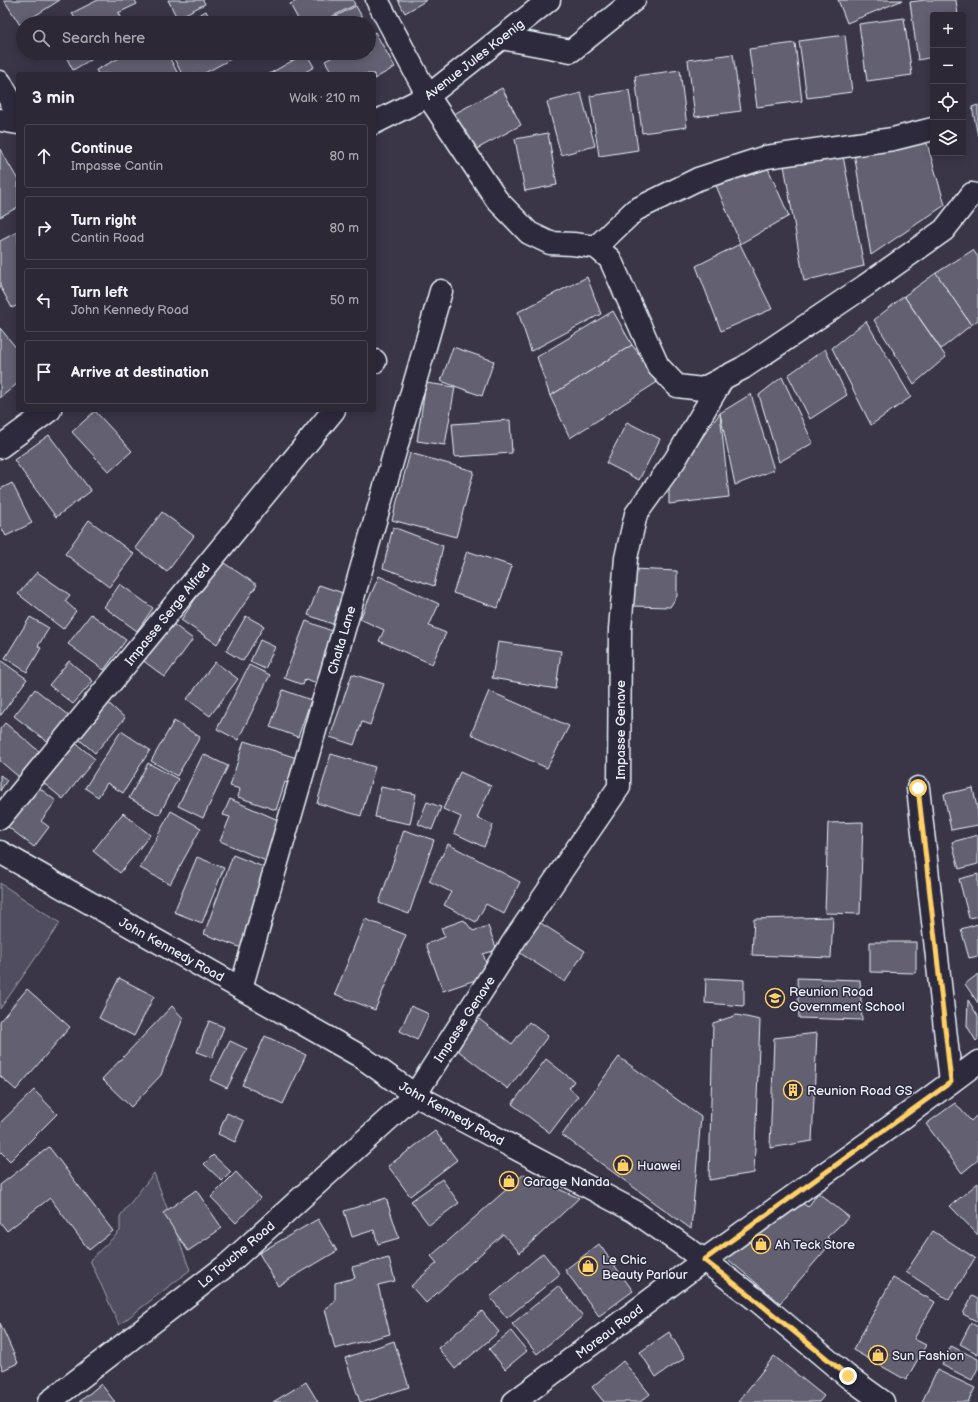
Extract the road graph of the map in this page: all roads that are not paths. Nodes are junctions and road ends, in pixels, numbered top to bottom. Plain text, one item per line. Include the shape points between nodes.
1 (377, 0) edge
2 (549, 0) edge
3 (634, 0) edge
4 (501, 38) junction
5 (0, 82) edge
6 (428, 96) junction
7 (16, 110) edge
8 (0, 120) edge
9 (376, 122) edge
10 (16, 123) edge
11 (930, 130) edge
12 (972, 194) dead end
13 (596, 247) junction
14 (441, 291) dead end
15 (723, 378) junction
16 (702, 389) junction
17 (47, 412) edge
18 (332, 412) edge
19 (0, 448) edge
20 (619, 787) junction
21 (918, 788) dead end
22 (0, 818) edge
23 (0, 852) edge
24 (241, 988) junction
25 (978, 1062) edge
26 (951, 1082) junction
27 (414, 1095) junction
28 (704, 1260) junction
29 (49, 1402) edge
30 (514, 1402) edge
31 (883, 1402) edge

1 - 6 street
2 - 4 street, Avenue Jules Koenig
3 - 4 street via 571,51
4 - 6 street, Avenue Jules Koenig
5 - 7 street
6 - 9 street, Avenue Jules Koenig
6 - 13 street via 497,200 529,233 550,243
8 - 10 street
11 - 13 street via 893,138 766,157 698,179 635,210
12 - 15 street via 944,230 743,368
13 - 16 street via 610,259 658,366 677,386
14 - 24 street, Chalta Lane
15 - 16 street
15 - 20 street, Impasse Genave via 674,460 636,514 626,558 620,629
16 - 20 street via 626,510 615,547 606,664 605,745
17 - 19 street
18 - 22 street, Impasse Serge Alfred
20 - 27 street, Impasse Genave via 517,936
21 - 26 street
23 - 24 street, John Kennedy Road
24 - 27 street, John Kennedy Road via 360,1056
25 - 26 street, Moreau Road
26 - 28 street, Moreau Road
27 - 28 street, John Kennedy Road via 634,1211
27 - 29 street, La Touche Road via 227,1265
28 - 30 street, Moreau Road
28 - 31 street, John Kennedy Road

